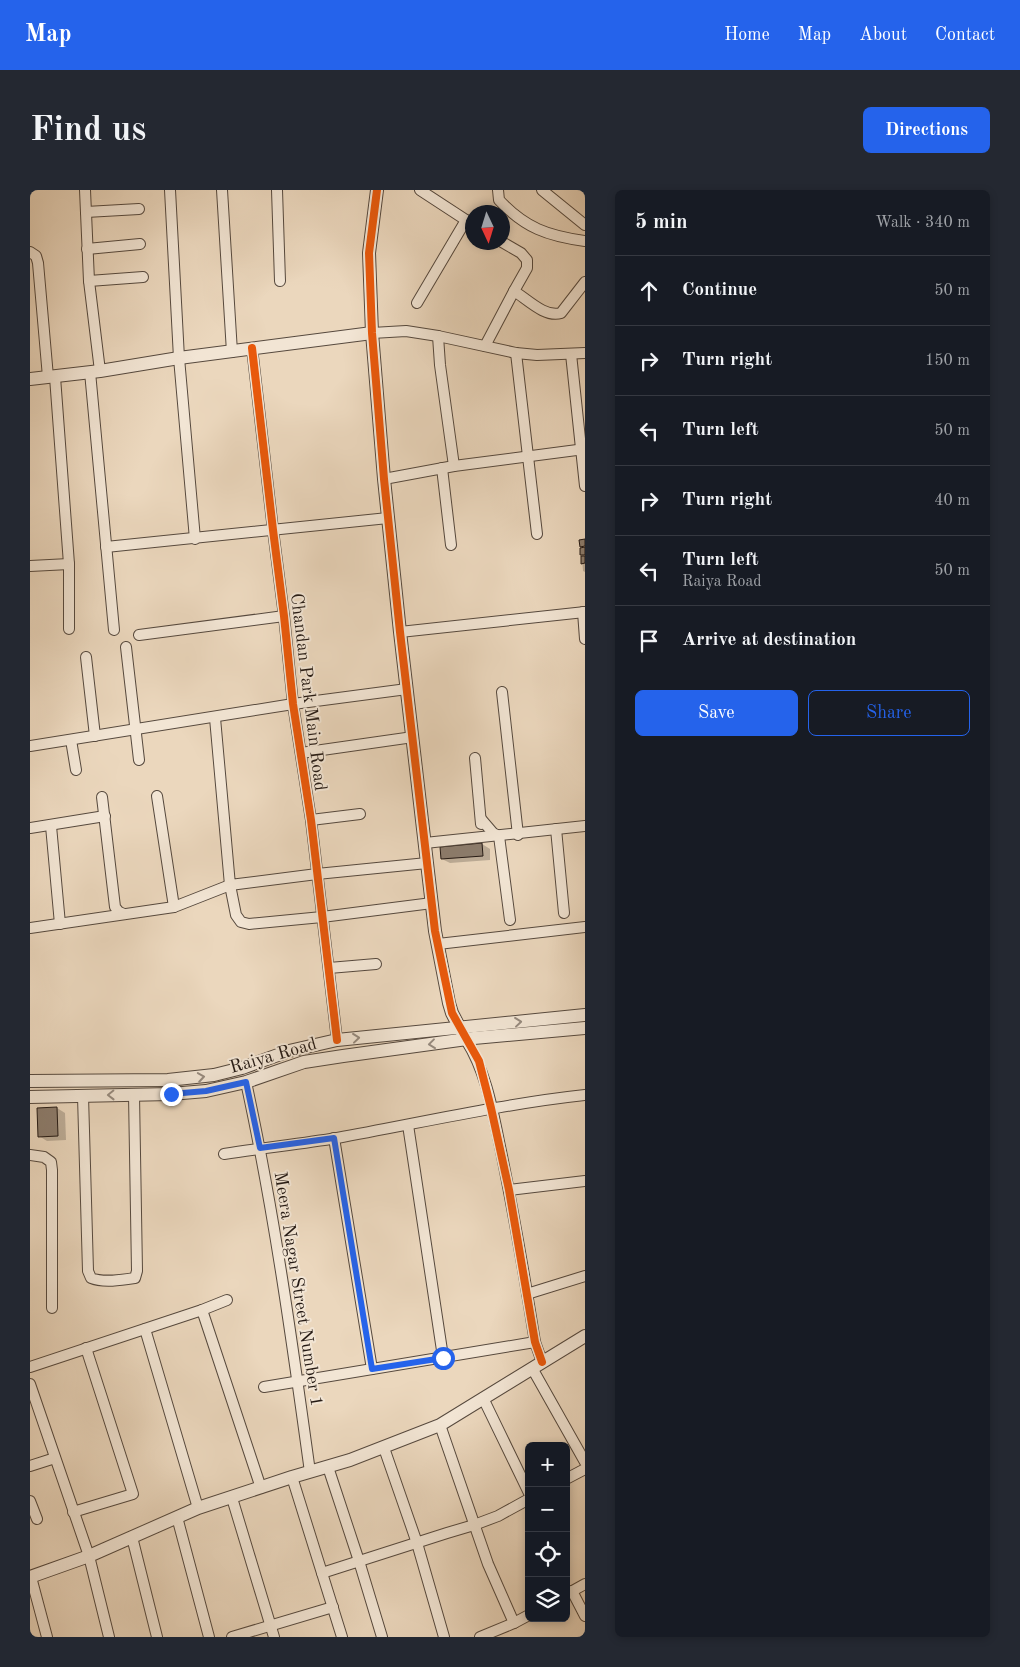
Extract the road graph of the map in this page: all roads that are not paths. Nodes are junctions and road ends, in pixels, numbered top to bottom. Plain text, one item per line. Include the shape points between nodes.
1 (85, 190) edge
2 (170, 190) edge
3 (222, 190) edge
4 (277, 190) edge
5 (377, 190) edge
6 (420, 190) edge
7 (498, 190) edge
8 (542, 190) edge
9 (139, 209) dead end
10 (86, 212) junction
11 (465, 219) edge
12 (585, 225) edge
13 (465, 228) edge
14 (585, 241) edge
15 (140, 244) dead end
16 (510, 247) edge
17 (87, 249) junction
18 (30, 252) edge
19 (143, 277) dead end
20 (89, 281) junction
21 (280, 281) dead end
22 (585, 282) edge
23 (514, 291) junction
24 (417, 303) dead end
25 (372, 333) junction
26 (438, 336) junction
27 (485, 346) junction
28 (252, 348) junction
29 (232, 352) junction
30 (516, 353) junction
31 (585, 353) edge
32 (571, 354) junction
33 (179, 358) junction
34 (95, 372) junction
35 (52, 377) junction
36 (30, 379) edge
37 (583, 449) edge
38 (527, 456) junction
39 (454, 466) junction
40 (442, 468) junction
41 (384, 479) junction
42 (585, 486) edge
43 (388, 518) junction
44 (273, 530) junction
45 (537, 534) dead end
46 (195, 538) junction
47 (451, 545) dead end
48 (106, 547) junction
49 (69, 564) junction
50 (30, 566) edge
51 (584, 612) edge
52 (284, 616) junction
53 (69, 630) dead end
54 (114, 630) dead end
55 (400, 632) junction
56 (139, 636) dead end
57 (585, 639) edge
58 (126, 647) dead end
59 (86, 656) dead end
60 (407, 688) junction
61 (502, 692) dead end
62 (293, 704) junction
63 (215, 718) junction
64 (136, 729) junction
65 (95, 736) junction
66 (413, 738) junction
67 (71, 740) junction
68 (30, 746) edge
69 (301, 753) junction
70 (476, 758) dead end
71 (139, 760) dead end
72 (76, 770) dead end
73 (157, 796) dead end
74 (102, 797) dead end
75 (360, 814) dead end
76 (105, 816) junction
77 (481, 819) junction
78 (311, 820) junction
79 (52, 826) junction
80 (585, 826) edge
81 (30, 828) edge
82 (556, 829) junction
83 (518, 834) junction
84 (499, 836) junction
85 (482, 838) junction
86 (425, 846) junction
87 (427, 863) junction
88 (407, 865) junction
89 (317, 874) junction
90 (230, 885) junction
91 (432, 903) junction
92 (174, 907) junction
93 (564, 913) dead end
94 (124, 914) junction
95 (322, 917) junction
96 (510, 920) dead end
97 (60, 924) junction
98 (585, 927) edge
99 (30, 928) edge
100 (438, 944) junction
101 (376, 964) dead end
102 (329, 968) junction
103 (585, 1015) edge
104 (459, 1028) junction
105 (585, 1028) edge
106 (337, 1040) junction
107 (466, 1040) junction
108 (242, 1068) junction
109 (30, 1082) edge
110 (246, 1082) junction
111 (134, 1095) junction
112 (585, 1095) edge
113 (30, 1096) edge
114 (83, 1096) junction
115 (492, 1108) junction
116 (408, 1124) junction
117 (334, 1138) junction
118 (260, 1148) junction
119 (224, 1154) dead end
120 (30, 1156) edge
121 (585, 1181) edge
122 (509, 1190) junction
123 (585, 1276) edge
124 (527, 1294) junction
125 (227, 1300) dead end
126 (52, 1308) dead end
127 (202, 1310) junction
128 (145, 1329) junction
129 (585, 1336) edge
130 (535, 1342) junction
131 (86, 1348) junction
132 (443, 1358) junction
133 (537, 1365) junction
134 (30, 1367) edge
135 (372, 1369) junction
136 (297, 1381) junction
137 (30, 1384) edge
138 (264, 1387) dead end
139 (483, 1398) junction
140 (440, 1425) junction
141 (384, 1448) junction
142 (55, 1458) junction
143 (585, 1462) edge
144 (30, 1466) edge
145 (328, 1467) junction
146 (585, 1470) edge
147 (310, 1472) junction
148 (292, 1477) junction
149 (570, 1477) edge
150 (527, 1487) edge
151 (261, 1488) junction
152 (232, 1498) junction
153 (30, 1501) edge
154 (525, 1501) edge
155 (198, 1508) junction
156 (74, 1512) junction
157 (177, 1517) junction
158 (37, 1519) dead end
159 (474, 1525) junction
160 (132, 1537) junction
161 (418, 1542) junction
162 (89, 1556) junction
163 (359, 1561) junction
164 (322, 1573) junction
165 (30, 1577) edge
166 (585, 1584) edge
167 (570, 1592) edge
168 (570, 1594) edge
169 (333, 1606) junction
170 (585, 1616) edge
171 (525, 1617) edge
172 (514, 1623) junction
173 (271, 1626) junction
174 (47, 1637) edge
175 (109, 1637) edge
176 (157, 1637) edge
177 (209, 1637) edge
178 (232, 1637) edge
179 (274, 1637) edge
180 (342, 1637) edge
181 (382, 1637) edge
182 (444, 1637) edge
183 (480, 1637) edge

1 - 10 street
2 - 33 street
3 - 29 street
4 - 21 street
5 - 25 street via 369,253
6 - 11 street
7 - 14 street via 499,200 526,224 553,236
8 - 12 street
9 - 10 street
10 - 17 street
13 - 24 street
15 - 17 street
16 - 23 street via 527,260 527,268
17 - 20 street
18 - 35 street via 38,263
19 - 20 street
20 - 34 street
22 - 23 street via 556,315 548,314
23 - 27 street
25 - 26 street via 406,331
25 - 28 street
25 - 41 street
26 - 27 street
26 - 39 street
27 - 30 street
28 - 29 street
28 - 44 street, Chandan Park Main Road
29 - 33 street
30 - 32 street
30 - 38 street
31 - 32 street
32 - 37 street
33 - 34 street
33 - 46 street
34 - 35 street
34 - 48 street
35 - 36 street
35 - 49 street
37 - 38 street
37 - 42 street
38 - 39 street
38 - 45 street
39 - 40 street
40 - 41 street
40 - 47 street
41 - 43 street
43 - 44 street
43 - 55 street
44 - 46 street
44 - 52 street, Chandan Park Main Road
46 - 48 street
48 - 54 street
49 - 50 street
49 - 53 street
51 - 55 street
51 - 57 street
52 - 56 street
52 - 62 street, Chandan Park Main Road
55 - 60 street
58 - 64 street
59 - 65 street
60 - 62 street
60 - 66 street
61 - 83 street
62 - 63 street
62 - 69 street, Chandan Park Main Road
63 - 64 street
63 - 90 street
64 - 65 street
64 - 71 street
65 - 67 street
66 - 69 street
66 - 86 street
67 - 68 street
67 - 72 street
69 - 78 street, Chandan Park Main Road
70 - 77 street
73 - 92 street
74 - 76 street
75 - 78 street
76 - 79 street
76 - 94 street via 116,907
77 - 84 street
77 - 85 street
78 - 89 street, Chandan Park Main Road
79 - 81 street
79 - 97 street
80 - 82 street
82 - 83 street
82 - 93 street
83 - 84 street
84 - 85 street
84 - 96 street
85 - 86 street
86 - 87 street
86 - 88 street
87 - 88 street
87 - 91 street
88 - 89 street
89 - 90 street
89 - 95 street, Chandan Park Main Road
90 - 92 street
90 - 95 street via 236,915 241,922
91 - 95 street
91 - 100 street
92 - 94 street
94 - 97 street
95 - 102 street, Chandan Park Main Road
97 - 99 street
98 - 100 street
100 - 104 street via 449,1003
101 - 102 street
102 - 106 street, Chandan Park Main Road
104 -> 103 street, Raiya Road
106 -> 104 street, Raiya Road
104 - 107 street
105 - 107 street, Raiya Road
106 - 108 street, Raiya Road via 289,1051
107 -> 110 street, Raiya Road via 304,1062
107 - 115 street via 478,1061
109 -> 108 street, Raiya Road via 168,1080
108 - 110 street
110 - 111 street, Raiya Road via 206,1091
110 - 118 street, Meera Nagar Street Number 1
111 -> 114 street, Raiya Road
111 - 114 street via 138,1271 135,1278 97,1280 91,1278 88,1271
112 - 115 street
113 - 114 street, Raiya Road
115 - 116 street
115 - 122 street
116 - 117 street
116 - 132 street
117 - 118 street
117 - 135 street
118 - 119 street
118 - 136 street, Meera Nagar Street Number 1
120 - 126 street via 44,1157 51,1162
121 - 122 street
122 - 124 street
123 - 124 street
124 - 130 street
125 - 127 street
127 - 128 street
127 - 151 street
128 - 131 street
128 - 155 street
129 - 133 street
130 - 132 street
130 - 133 street
131 - 134 street
131 - 156 street via 133,1494
132 - 135 street
133 - 139 street
133 - 143 street
135 - 136 street
136 - 138 street
136 - 147 street, Meera Nagar Street Number 1
137 - 142 street
139 - 140 street
139 - 150 street
140 - 141 street
140 - 159 street
141 - 145 street
141 - 161 street
142 - 144 street
142 - 156 street
145 - 147 street
145 - 163 street
146 - 149 street
147 - 148 street
148 - 151 street
148 - 164 street
151 - 152 street
152 - 155 street
152 - 173 street
153 - 158 street
154 - 159 street
155 - 157 street
156 - 162 street
157 - 160 street
157 - 177 street
159 - 161 street
159 - 172 street
160 - 162 street
160 - 176 street
161 - 163 street
161 - 182 street
162 - 165 street
162 - 175 street
163 - 164 street
163 - 181 street
164 - 169 street
165 - 174 street
166 - 167 street
168 - 170 street
169 - 173 street
169 - 180 street
171 - 172 street
172 - 183 street
173 - 178 street
173 - 179 street

